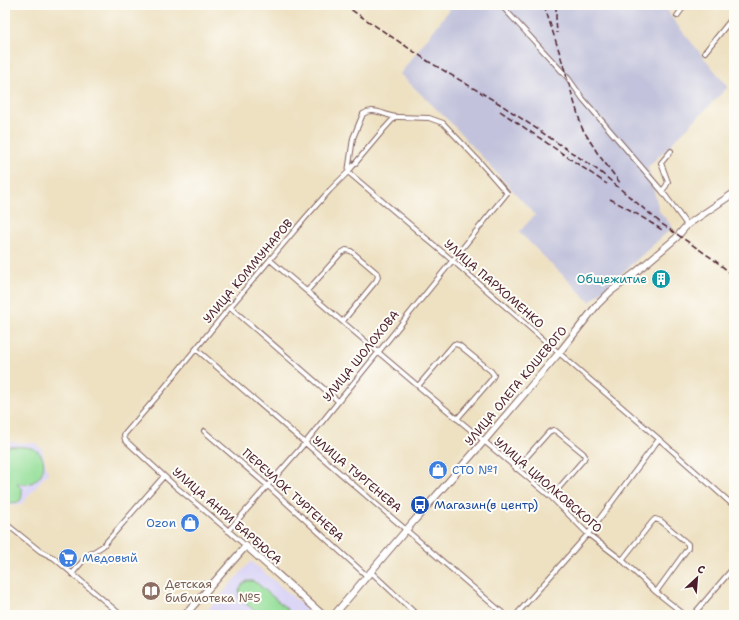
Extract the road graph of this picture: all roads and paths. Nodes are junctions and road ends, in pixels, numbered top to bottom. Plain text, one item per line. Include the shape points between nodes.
1 (501, 5) edge
2 (686, 5) edge
3 (677, 16) dead end
4 (734, 16) edge
5 (705, 52) dead end
6 (395, 117) junction
7 (671, 151) dead end
8 (348, 172) junction
9 (662, 191) junction
10 (734, 193) edge
11 (688, 225) junction
12 (270, 260) junction
13 (453, 261) junction
14 (307, 291) junction
15 (230, 307) junction
16 (343, 321) junction
17 (196, 349) junction
18 (378, 352) junction
19 (559, 353) junction
20 (418, 386) junction
21 (338, 402) junction
22 (457, 419) junction
23 (127, 430) joint
24 (204, 431) dead end
25 (659, 438) junction
26 (484, 442) junction
27 (305, 443) junction
28 (516, 469) junction
29 (164, 476) junction
30 (268, 486) junction
31 (551, 497) junction
32 (734, 506) edge
33 (5, 523) edge
34 (407, 529) junction
35 (228, 531) junction
36 (588, 534) junction
37 (246, 546) junction
38 (622, 560) junction
39 (734, 567) edge
40 (72, 574) junction
41 (369, 574) junction
42 (656, 592) junction
43 (121, 615) edge
44 (186, 615) edge
45 (323, 615) edge
46 (334, 615) edge
47 (418, 615) edge
48 (505, 615) edge
49 (516, 615) edge
50 (685, 615) edge
51 (693, 615) edge

1 - 9 street via 568,78
2 - 3 street
4 - 5 street
6 - 8 street, УЛИЦА КОММУНАРОВ
6 - 8 street via 372,110 363,114 353,138
6 - 13 street, УЛИЦА ШОЛОХОВА via 429,118 443,123 507,193
7 - 9 street via 661,163 668,182
8 - 12 street, УЛИЦА КОММУНАРОВ
8 - 13 street, УЛИЦА ПАРХОМЕНКО
9 - 11 street
10 - 11 street, УЛИЦА ОЛЕГА КОШЕВОГО
11 - 19 street, УЛИЦА ОЛЕГА КОШЕВОГО via 676,238 610,292
12 - 14 street, УЛИЦА ЦИОЛКОВСКОГО
12 - 15 street, УЛИЦА КОММУНАРОВ
13 - 18 street, УЛИЦА ШОЛОХОВА
13 - 19 street, УЛИЦА ПАРХОМЕНКО
14 - 16 street, УЛИЦА ЦИОЛКОВСКОГО
14 - 16 street via 341,253 351,251 377,273 378,277
15 - 17 street, УЛИЦА КОММУНАРОВ
15 - 21 street
16 - 18 street, УЛИЦА ЦИОЛКОВСКОГО
17 - 23 street, УЛИЦА КОММУНАРОВ
17 - 27 street, УЛИЦА ТУРГЕНЕВА
18 - 20 street, УЛИЦА ЦИОЛКОВСКОГО
18 - 21 street, УЛИЦА ШОЛОХОВА
19 - 25 street, УЛИЦА ПАРХОМЕНКО
19 - 26 street, УЛИЦА ОЛЕГА КОШЕВОГО
20 - 22 street, УЛИЦА ЦИОЛКОВСКОГО
20 - 22 street via 454,344 459,345 491,370 494,375 491,380
21 - 27 street, УЛИЦА ШОЛОХОВА
22 - 26 street, УЛИЦА ЦИОЛКОВСКОГО
23 - 29 street, УЛИЦА АНРИ БАРБЮСА via 124,434 125,440
24 - 30 street, ПЕРЕУЛОК ТУРГЕНЕВА
25 - 32 street, УЛИЦА ПАРХОМЕНКО
25 - 36 street
26 - 28 street, УЛИЦА ЦИОЛКОВСКОГО
26 - 34 street, УЛИЦА ОЛЕГА КОШЕВОГО
27 - 30 street, УЛИЦА ШОЛОХОВА
27 - 34 street, УЛИЦА ТУРГЕНЕВА
28 - 31 street, УЛИЦА ЦИОЛКОВСКОГО
28 - 31 street via 553,430 583,453 584,459
29 - 35 street, УЛИЦА АНРИ БАРБЮСА
29 - 40 street via 103,546 87,556
30 - 35 street, УЛИЦА ШОЛОХОВА
30 - 41 street, ПЕРЕУЛОК ТУРГЕНЕВА
31 - 36 street, УЛИЦА ЦИОЛКОВСКОГО
33 - 40 street
34 - 41 street, УЛИЦА ОЛЕГА КОШЕВОГО
34 - 48 street, УЛИЦА ТУРГЕНЕВА
35 - 37 street, УЛИЦА АНРИ БАРБЮСА
36 - 38 street, УЛИЦА ЦИОЛКОВСКОГО
36 - 49 street
37 - 44 street
37 - 45 street, УЛИЦА АНРИ БАРБЮСА
38 - 42 street, УЛИЦА ЦИОЛКОВСКОГО
38 - 42 street via 656,519 688,544 688,548
39 - 51 street
40 - 43 street
41 - 46 street, УЛИЦА ОЛЕГА КОШЕВОГО
41 - 47 street, ПЕРЕУЛОК ТУРГЕНЕВА
42 - 50 street, УЛИЦА ЦИОЛКОВСКОГО

